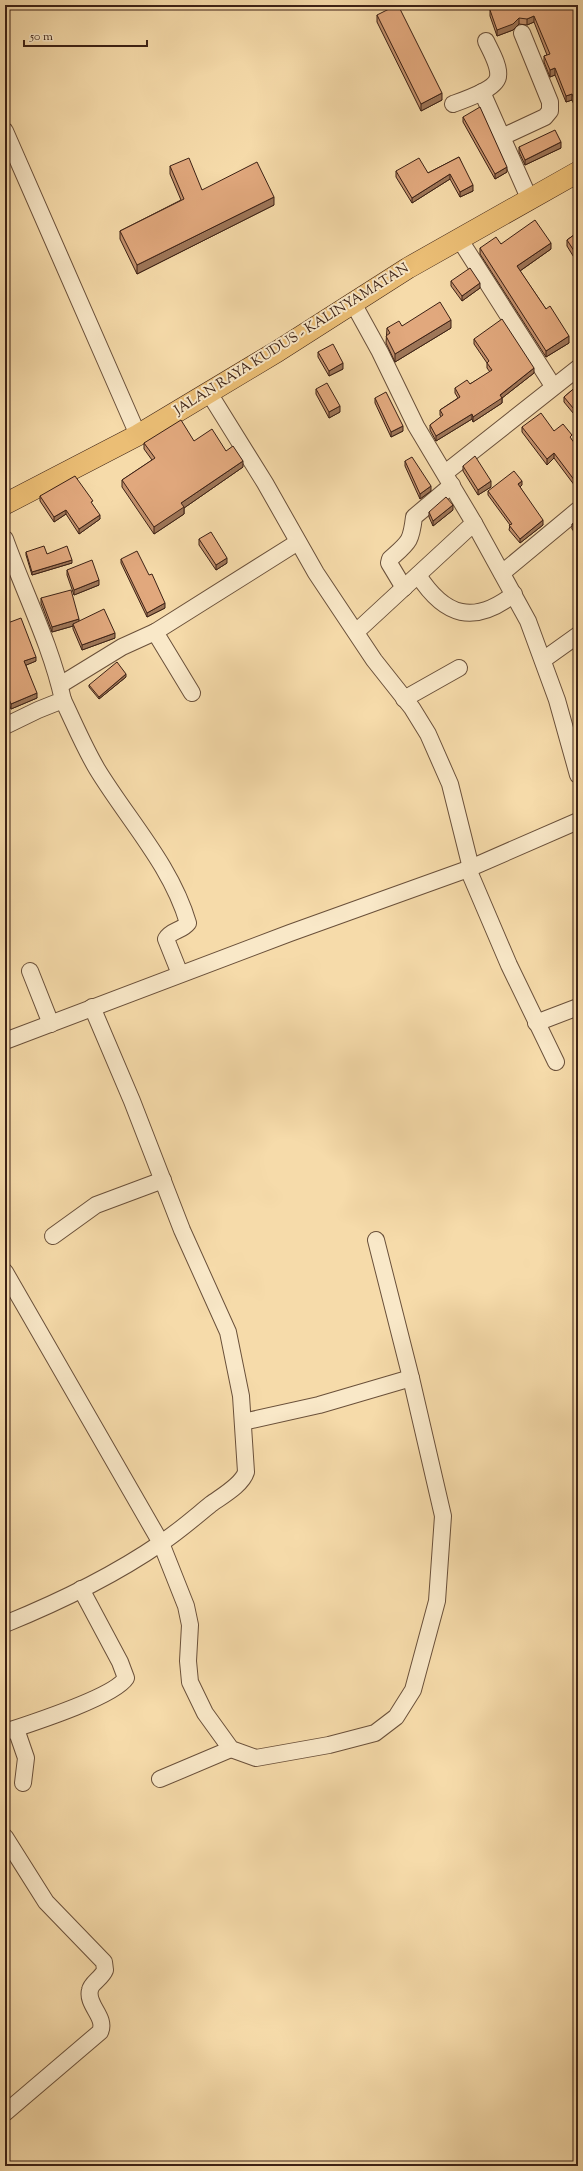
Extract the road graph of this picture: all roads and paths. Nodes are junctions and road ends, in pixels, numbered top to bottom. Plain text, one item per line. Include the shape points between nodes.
1 (522, 33) dead end
2 (486, 41) dead end
3 (482, 92) junction
4 (453, 104) dead end
5 (5, 131) edge
6 (502, 137) junction
7 (578, 172) edge
8 (529, 198) junction
9 (460, 240) junction
10 (353, 303) junction
11 (578, 368) edge
12 (553, 386) junction
13 (209, 393) junction
14 (138, 435) junction
15 (448, 479) junction
16 (5, 504) edge
17 (578, 510) edge
18 (474, 523) junction
19 (5, 539) edge
20 (298, 542) junction
21 (502, 573) junction
22 (418, 575) junction
23 (404, 588) junction
24 (514, 594) junction
25 (155, 632) junction
26 (356, 632) junction
27 (578, 635) edge
28 (543, 660) junction
29 (458, 668) dead end
30 (60, 685) junction
31 (192, 693) dead end
32 (404, 699) junction
33 (63, 700) junction
34 (5, 726) edge
35 (575, 755) edge
36 (578, 775) edge
37 (578, 821) edge
38 (470, 868) junction
39 (30, 971) dead end
40 (180, 974) junction
41 (92, 1007) junction
42 (578, 1007) edge
43 (536, 1023) junction
44 (51, 1024) junction
45 (5, 1041) edge
46 (556, 1062) dead end
47 (163, 1180) junction
48 (53, 1236) dead end
49 (376, 1240) dead end
50 (5, 1272) edge
51 (411, 1378) junction
52 (243, 1422) junction
53 (161, 1543) junction
54 (81, 1589) junction
55 (5, 1624) edge
56 (10, 1730) edge
57 (231, 1749) junction
58 (160, 1779) dead end
59 (23, 1782) dead end
60 (5, 1837) edge
61 (5, 2113) edge

1 - 6 street via 550,102 550,111 545,117
2 - 3 street via 498,77
3 - 4 street
3 - 6 street
5 - 14 street
6 - 8 street
7 - 8 main road, JALAN RAYA KUDUS - KALINYAMATAN
8 - 9 main road, JALAN RAYA KUDUS - KALINYAMATAN
9 - 10 main road, JALAN RAYA KUDUS - KALINYAMATAN via 408,268
9 - 12 street
10 - 13 main road, JALAN RAYA KUDUS - KALINYAMATAN
10 - 15 street via 416,426
11 - 12 street
12 - 15 street
13 - 14 main road, JALAN RAYA KUDUS - KALINYAMATAN
13 - 20 street
14 - 16 main road, JALAN RAYA KUDUS - KALINYAMATAN
15 - 18 street
15 - 23 street via 414,517 414,531 407,543 390,559 389,562
17 - 21 street
18 - 21 street
18 - 22 street
19 - 30 street
20 - 25 street
20 - 26 street
21 - 24 street
22 - 23 street
22 - 24 street via 441,602 469,613 488,611
23 - 26 street
24 - 28 street via 533,632
25 - 30 street via 122,647
25 - 31 street
26 - 32 street
27 - 28 street
28 - 35 street
29 - 32 street
30 - 33 street
32 - 38 street via 428,734 443,764 455,799
33 - 34 street
33 - 40 street via 97,768 149,843 186,915 186,926 169,934 166,939
35 - 36 street
37 - 38 street
38 - 40 street
38 - 43 street
39 - 44 street
40 - 41 street
41 - 44 street
41 - 47 street
42 - 43 street
43 - 46 street
44 - 45 street
47 - 48 street via 96,1205
47 - 52 street via 182,1230 228,1332
49 - 51 street
50 - 53 street
51 - 52 street via 319,1405
51 - 57 street via 443,1516 437,1601 413,1690 396,1717 375,1733 329,1745 256,1758
52 - 53 street via 247,1468 245,1475 230,1490
53 - 54 street
53 - 57 street via 186,1606 190,1625 190,1682 205,1713
54 - 55 street
54 - 56 street via 126,1678 109,1691
56 - 59 street via 26,1758
57 - 58 street
60 - 61 street via 46,1902 104,1962 106,1970 98,1982 90,1987 89,1992 90,2000 102,2022 100,2032

